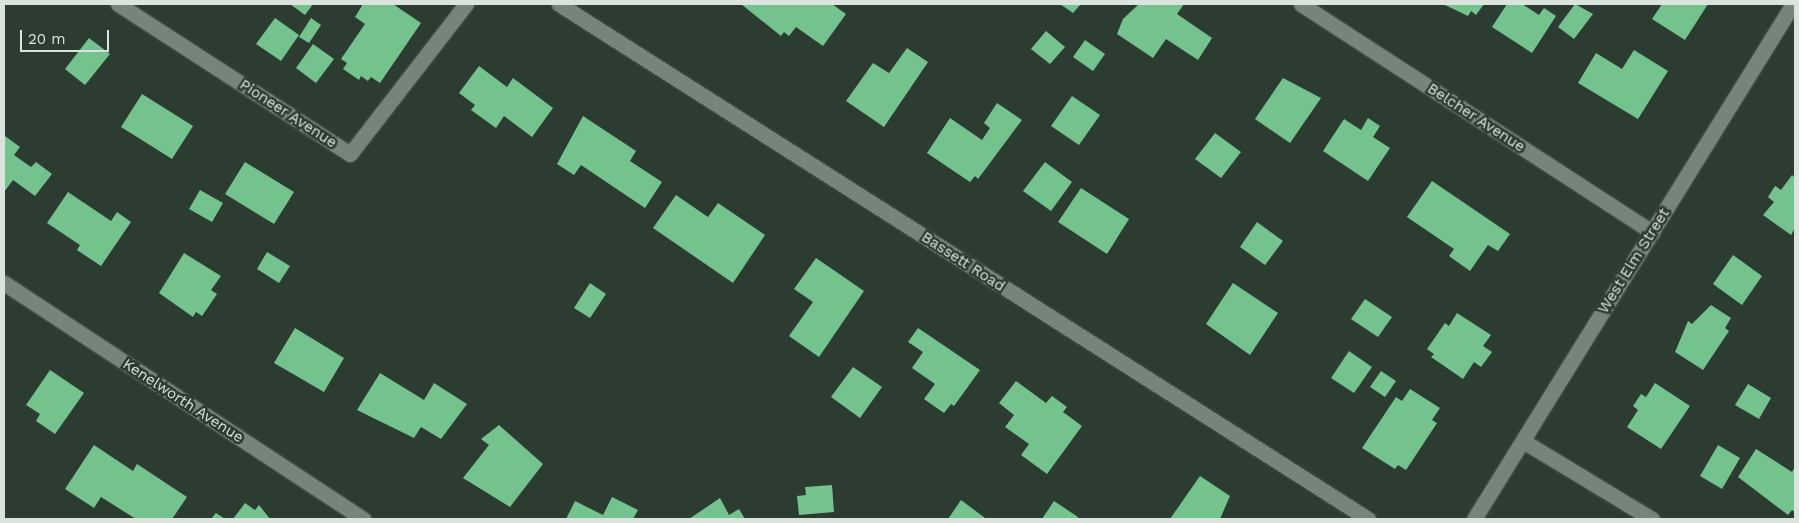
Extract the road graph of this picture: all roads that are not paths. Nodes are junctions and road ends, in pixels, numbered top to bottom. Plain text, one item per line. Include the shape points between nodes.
1 (118, 4) edge
2 (466, 4) edge
3 (559, 4) edge
4 (1300, 4) edge
5 (1793, 4) edge
6 (1652, 232) junction
7 (4, 283) edge
8 (1523, 441) junction
9 (363, 519) edge
10 (1368, 519) edge
11 (1474, 519) edge
12 (1652, 519) edge

1 - 2 street, Pioneer Avenue via 350,154
3 - 10 street, Bassett Road
4 - 6 street, Belcher Avenue
5 - 6 street, West Elm Street
6 - 8 street, West Elm Street
7 - 9 street, Kenelworth Avenue
8 - 11 street, West Elm Street
8 - 12 street

